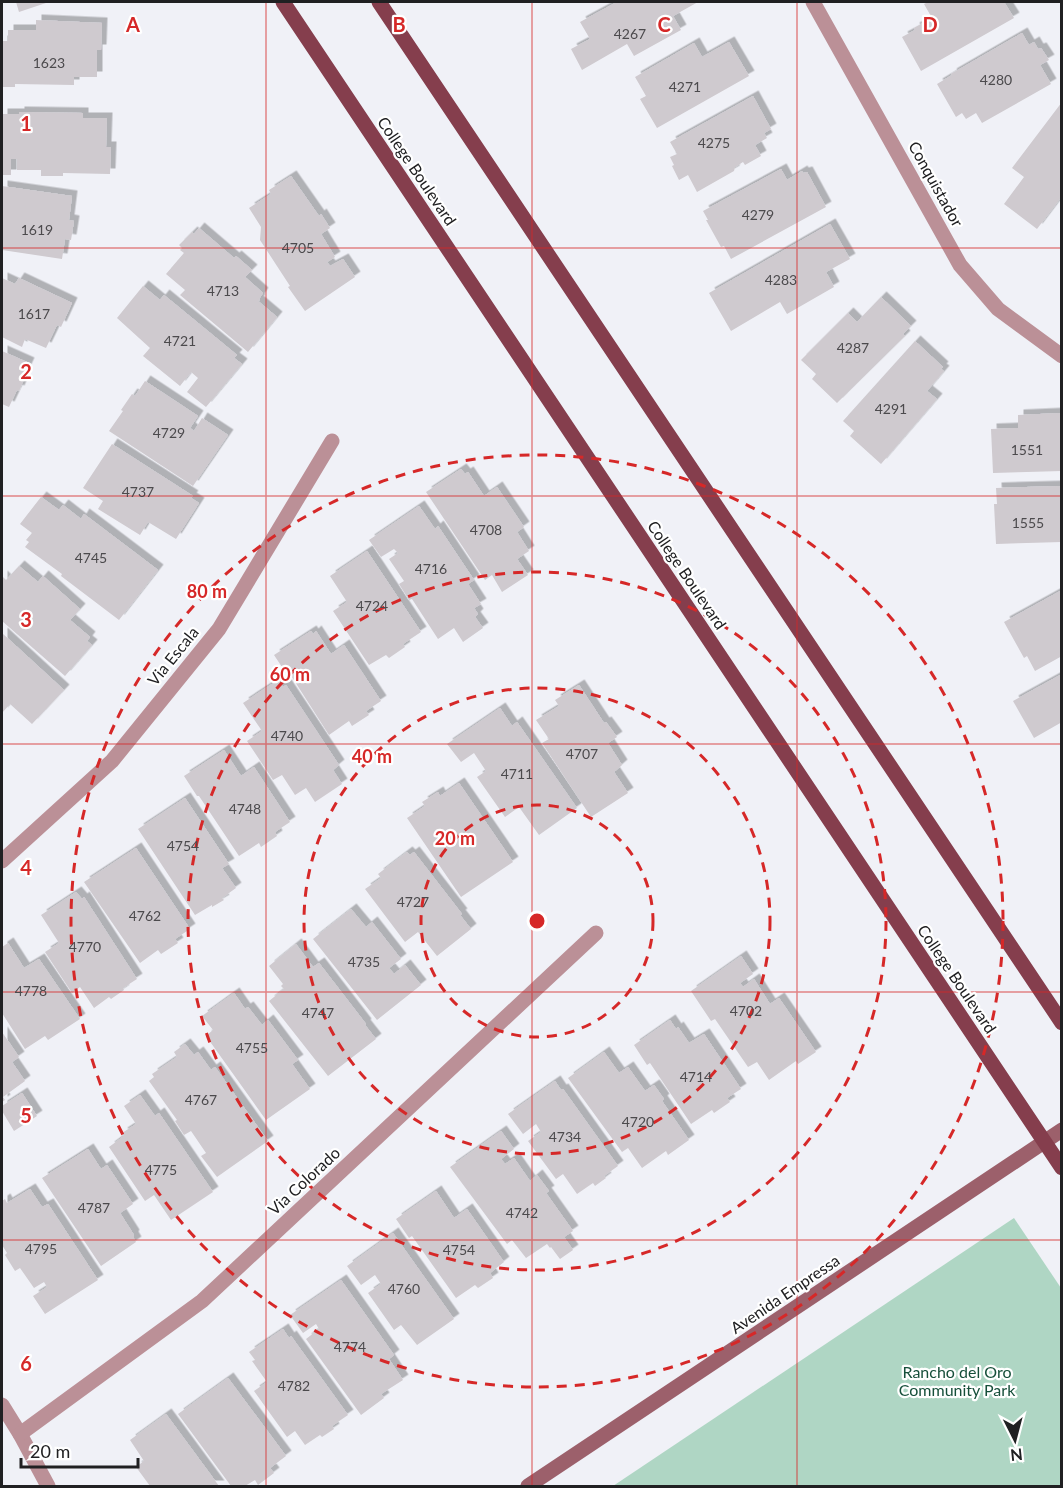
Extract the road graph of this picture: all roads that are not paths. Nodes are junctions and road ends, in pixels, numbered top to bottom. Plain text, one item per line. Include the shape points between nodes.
1 (283, 2) edge
2 (379, 2) edge
3 (813, 2) edge
4 (1062, 356) edge
5 (332, 441) dead end
6 (2, 861) edge
7 (596, 933) dead end
8 (1062, 1023) edge
9 (1062, 1131) edge
10 (1044, 1142) junction
11 (1062, 1168) edge
12 (2, 1405) edge
13 (20, 1434) junction
14 (48, 1486) edge
15 (528, 1486) edge

1 - 10 main road, College Boulevard
2 - 8 main road
3 - 4 street, Conquistador via 960,264 998,309
5 - 6 street, Via Escala via 219,629 112,761
7 - 13 street, Via Colorado via 202,1301
9 - 10 street, Avenida Empressa
10 - 11 main road, College Boulevard
10 - 15 street, Avenida Empressa
12 - 13 street
13 - 14 street

